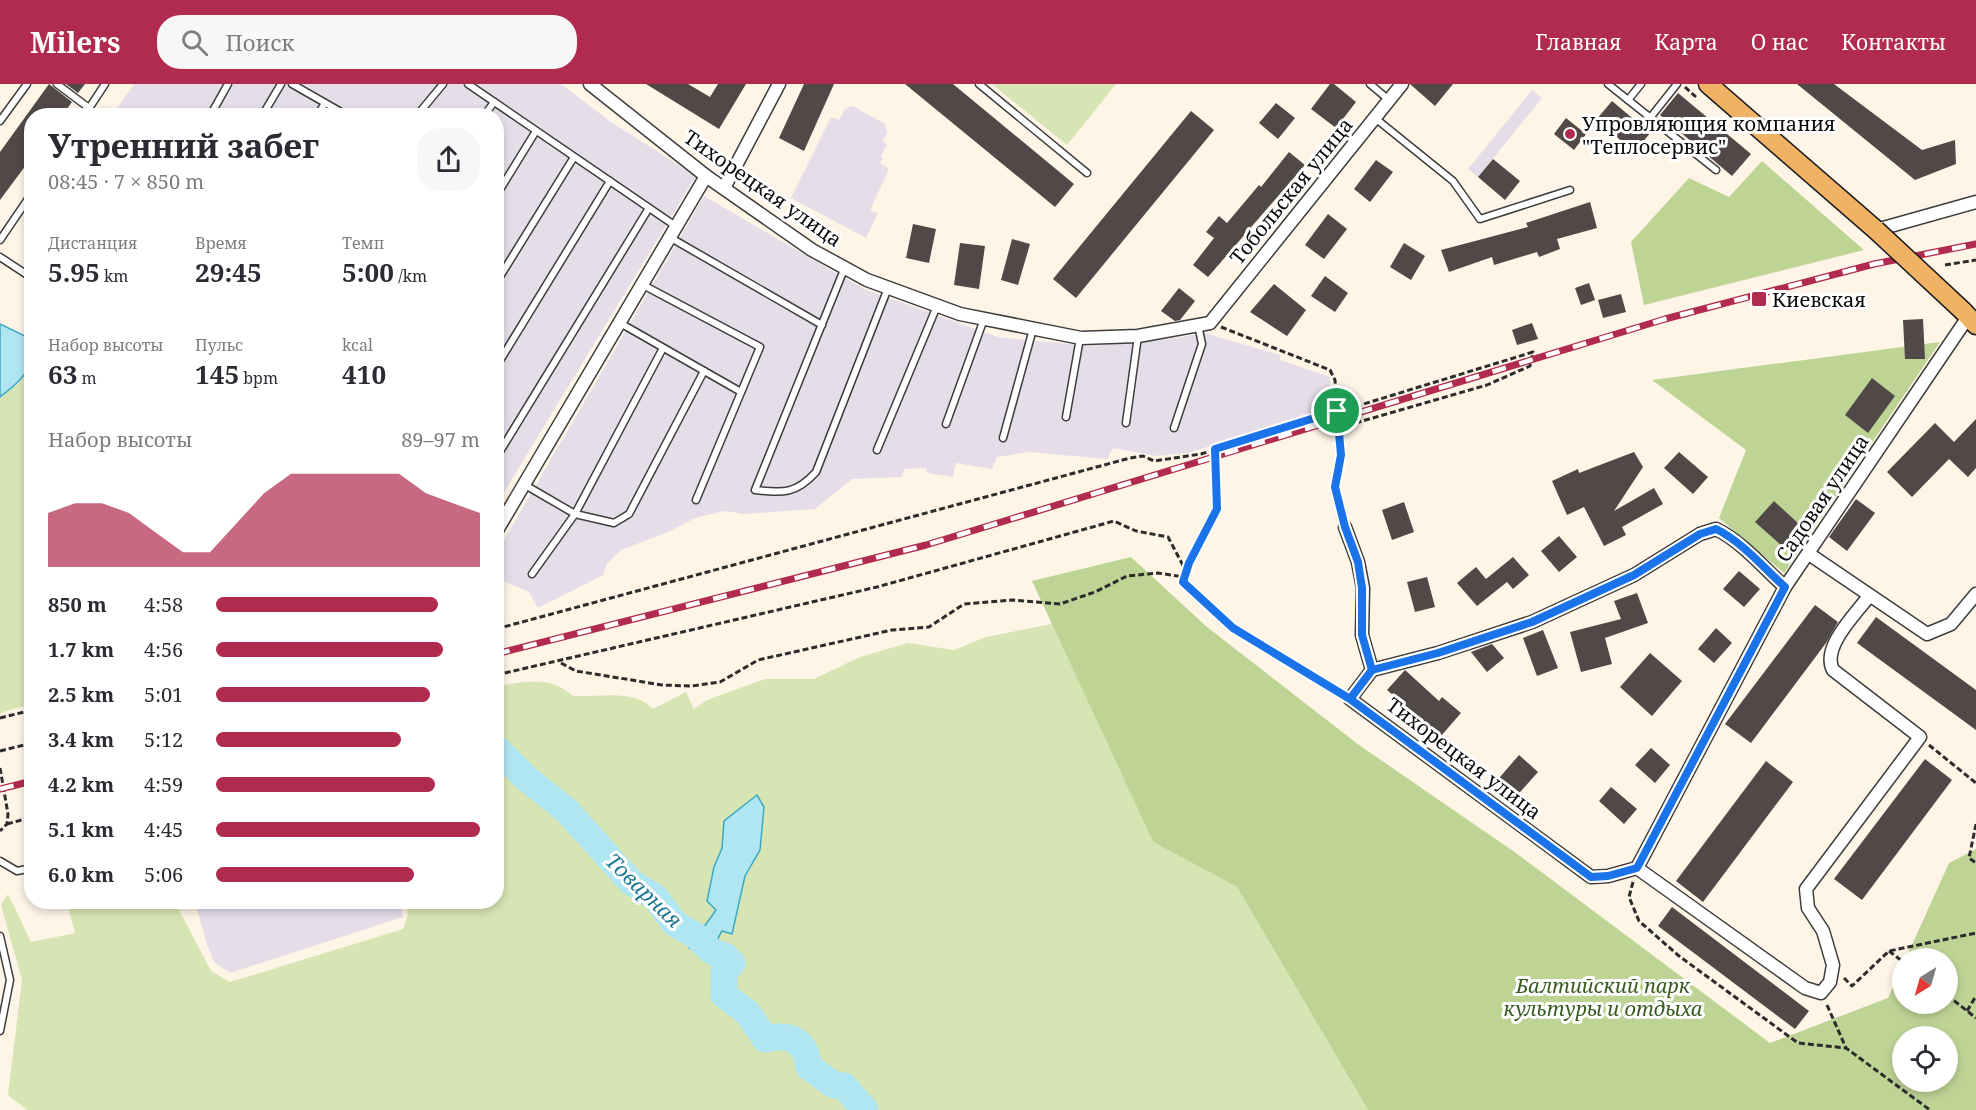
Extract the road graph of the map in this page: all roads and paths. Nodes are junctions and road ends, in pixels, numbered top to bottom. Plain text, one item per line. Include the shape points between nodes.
1 (27, 84) edge
2 (57, 84) edge
3 (105, 84) edge
4 (228, 84) edge
5 (281, 84) edge
6 (292, 84) edge
7 (442, 84) edge
8 (468, 84) edge
9 (590, 84) edge
10 (779, 84) edge
11 (979, 84) edge
12 (1370, 84) edge
13 (1402, 84) edge
14 (1608, 84) edge
15 (1641, 84) edge
16 (1677, 84) edge
17 (1708, 84) edge
18 (1389, 100) junction
19 (1628, 100) junction
20 (494, 102) junction
21 (325, 103) junction
22 (89, 108) joint
23 (214, 108) edge
24 (267, 108) edge
25 (322, 108) edge
26 (334, 108) edge
27 (423, 108) edge
28 (490, 108) edge
29 (503, 108) edge
30 (504, 109) edge
31 (1374, 118) junction
32 (1650, 118) junction
33 (0, 122) edge
34 (536, 131) junction
35 (574, 157) junction
36 (1716, 170) dead end
37 (1087, 172) dead end
38 (706, 176) junction
39 (610, 181) junction
40 (504, 183) edge
41 (724, 188) junction
42 (1570, 190) dead end
43 (1976, 202) edge
44 (24, 206) edge
45 (649, 208) junction
46 (1876, 230) junction
47 (674, 232) junction
48 (0, 240) edge
49 (0, 257) edge
50 (1976, 260) edge
51 (1945, 265) dead end
52 (845, 267) junction
53 (504, 270) edge
54 (24, 273) edge
55 (643, 285) junction
56 (889, 288) junction
57 (937, 305) junction
58 (1969, 318) edge
59 (984, 319) junction
60 (620, 323) junction
61 (1204, 324) junction
62 (822, 325) junction
63 (1033, 328) junction
64 (1138, 336) junction
65 (1081, 338) junction
66 (663, 348) junction
67 (504, 354) edge
68 (704, 371) junction
69 (741, 392) junction
70 (1337, 411) junction
71 (1066, 417) dead end
72 (1126, 423) dead end
73 (946, 424) dead end
74 (1174, 428) dead end
75 (1338, 428) junction
76 (1003, 438) dead end
77 (504, 445) edge
78 (1215, 449) junction
79 (877, 450) dead end
80 (525, 485) junction
81 (696, 500) dead end
82 (575, 514) junction
83 (504, 519) edge
84 (1345, 527) joint
85 (1809, 554) junction
86 (1186, 571) junction
87 (532, 574) dead end
88 (1184, 577) junction
89 (1785, 587) junction
90 (1976, 594) edge
91 (1869, 596) junction
92 (504, 627) edge
93 (559, 663) junction
94 (1372, 670) junction
95 (504, 673) edge
96 (1350, 699) junction
97 (24, 712) edge
98 (0, 718) edge
99 (1920, 737) junction
100 (24, 745) edge
101 (0, 751) edge
102 (0, 768) edge
103 (1976, 783) edge
104 (24, 819) edge
105 (7, 824) junction
106 (1976, 824) edge
107 (0, 831) edge
108 (0, 861) edge
109 (1976, 863) edge
110 (1637, 868) junction
111 (24, 870) edge
112 (1976, 933) edge
113 (0, 936) edge
114 (1889, 951) junction
115 (1892, 953) edge
116 (1833, 965) junction
117 (1821, 993) junction
118 (1976, 996) edge
119 (1958, 1004) edge
120 (1967, 1011) junction
121 (1976, 1018) edge
122 (0, 1031) edge
123 (1846, 1048) junction
124 (1930, 1110) edge

1 - 33 lane
2 - 22 lane
3 - 22 lane
4 - 23 lane
5 - 24 lane
6 - 21 lane
7 - 27 lane
8 - 20 lane
9 - 38 street, Тихорецкая улица
10 - 41 street
11 - 37 lane
12 - 18 lane
13 - 18 street, Тобольская улица
14 - 19 lane
15 - 19 lane
16 - 32 lane
17 - 46 main road
18 - 31 street, Тобольская улица
19 - 32 lane
20 - 28 lane
20 - 29 lane
21 - 25 lane
21 - 26 lane
30 - 34 lane
31 - 42 lane via 1453,181 1480,219
31 - 61 street, Тобольская улица
32 - 36 lane
34 - 35 lane
34 - 40 lane
35 - 39 lane
35 - 53 lane
38 - 41 street, Тихорецкая улица
38 - 47 street
39 - 45 lane
39 - 67 lane
41 - 52 street, Тихорецкая улица via 812,250
43 - 46 street
44 - 48 lane
45 - 47 lane
45 - 77 lane
46 - 58 main road, bridge
47 - 55 street
47 - 62 lane
49 - 54 lane
50 - 51 path
52 - 56 street, Тихорецкая улица
52 - 62 lane
55 - 60 street
55 - 69 lane via 760,347
56 - 57 street, Тихорецкая улица
56 - 62 lane via 816,472 803,486 782,493 755,490
57 - 59 street, Тихорецкая улица
57 - 79 lane
58 - 85 street, Садовая улица
59 - 63 street, Тихорецкая улица
59 - 73 lane
60 - 66 lane
60 - 80 street
61 - 64 street, Тихорецкая улица
61 - 70 path via 1330,370 1335,380
61 - 74 lane via 1202,344
63 - 65 street, Тихорецкая улица
63 - 76 lane
64 - 65 street, Тихорецкая улица
64 - 72 lane
65 - 71 lane
66 - 68 lane
66 - 82 lane
68 - 69 lane
68 - 82 lane via 629,514 614,523
69 - 81 lane
70 - 75 path
70 - 75 path via 1533,352 1530,366 1487,386
70 - 78 path
75 - 84 path via 1341,455 1335,487
78 - 86 path via 1217,509
78 - 92 path via 1154,461 1143,456 1130,458
80 - 82 lane
80 - 83 street
82 - 87 lane
84 - 94 street via 1358,562 1362,635
85 - 89 street, Садовая улица
85 - 91 street
86 - 88 path
86 - 93 path via 1168,537 1136,531 1114,521 877,587
88 - 93 path via 1158,573 1127,576 1060,604 1012,600 964,604 929,627 892,630 758,660 720,682 692,686 576,671
88 - 96 path via 1183,582 1233,628
89 - 94 street via 1733,537 1716,529 1700,534 1634,575 1532,622
89 - 110 street, Садовая улица
90 - 91 street via 1951,624 1927,634
91 - 99 street via 1831,649 1829,662 1833,670
93 - 95 path
94 - 96 street
96 - 110 street, Тихорецкая улица via 1591,877
97 - 98 path
99 - 103 path
99 - 116 street via 1806,889 1808,908 1823,931
100 - 101 path
102 - 105 path
104 - 105 path
105 - 107 path
106 - 109 path via 1969,858
108 - 111 lane via 17,871
110 - 117 street via 1805,988
110 - 123 path via 1629,897 1639,921 1655,935 1798,1043
112 - 114 path
113 - 122 lane via 10,980
114 - 115 path
114 - 116 path via 1852,986
116 - 117 street via 1830,982
117 - 123 path
118 - 120 path
119 - 120 path
120 - 121 path
123 - 124 path

